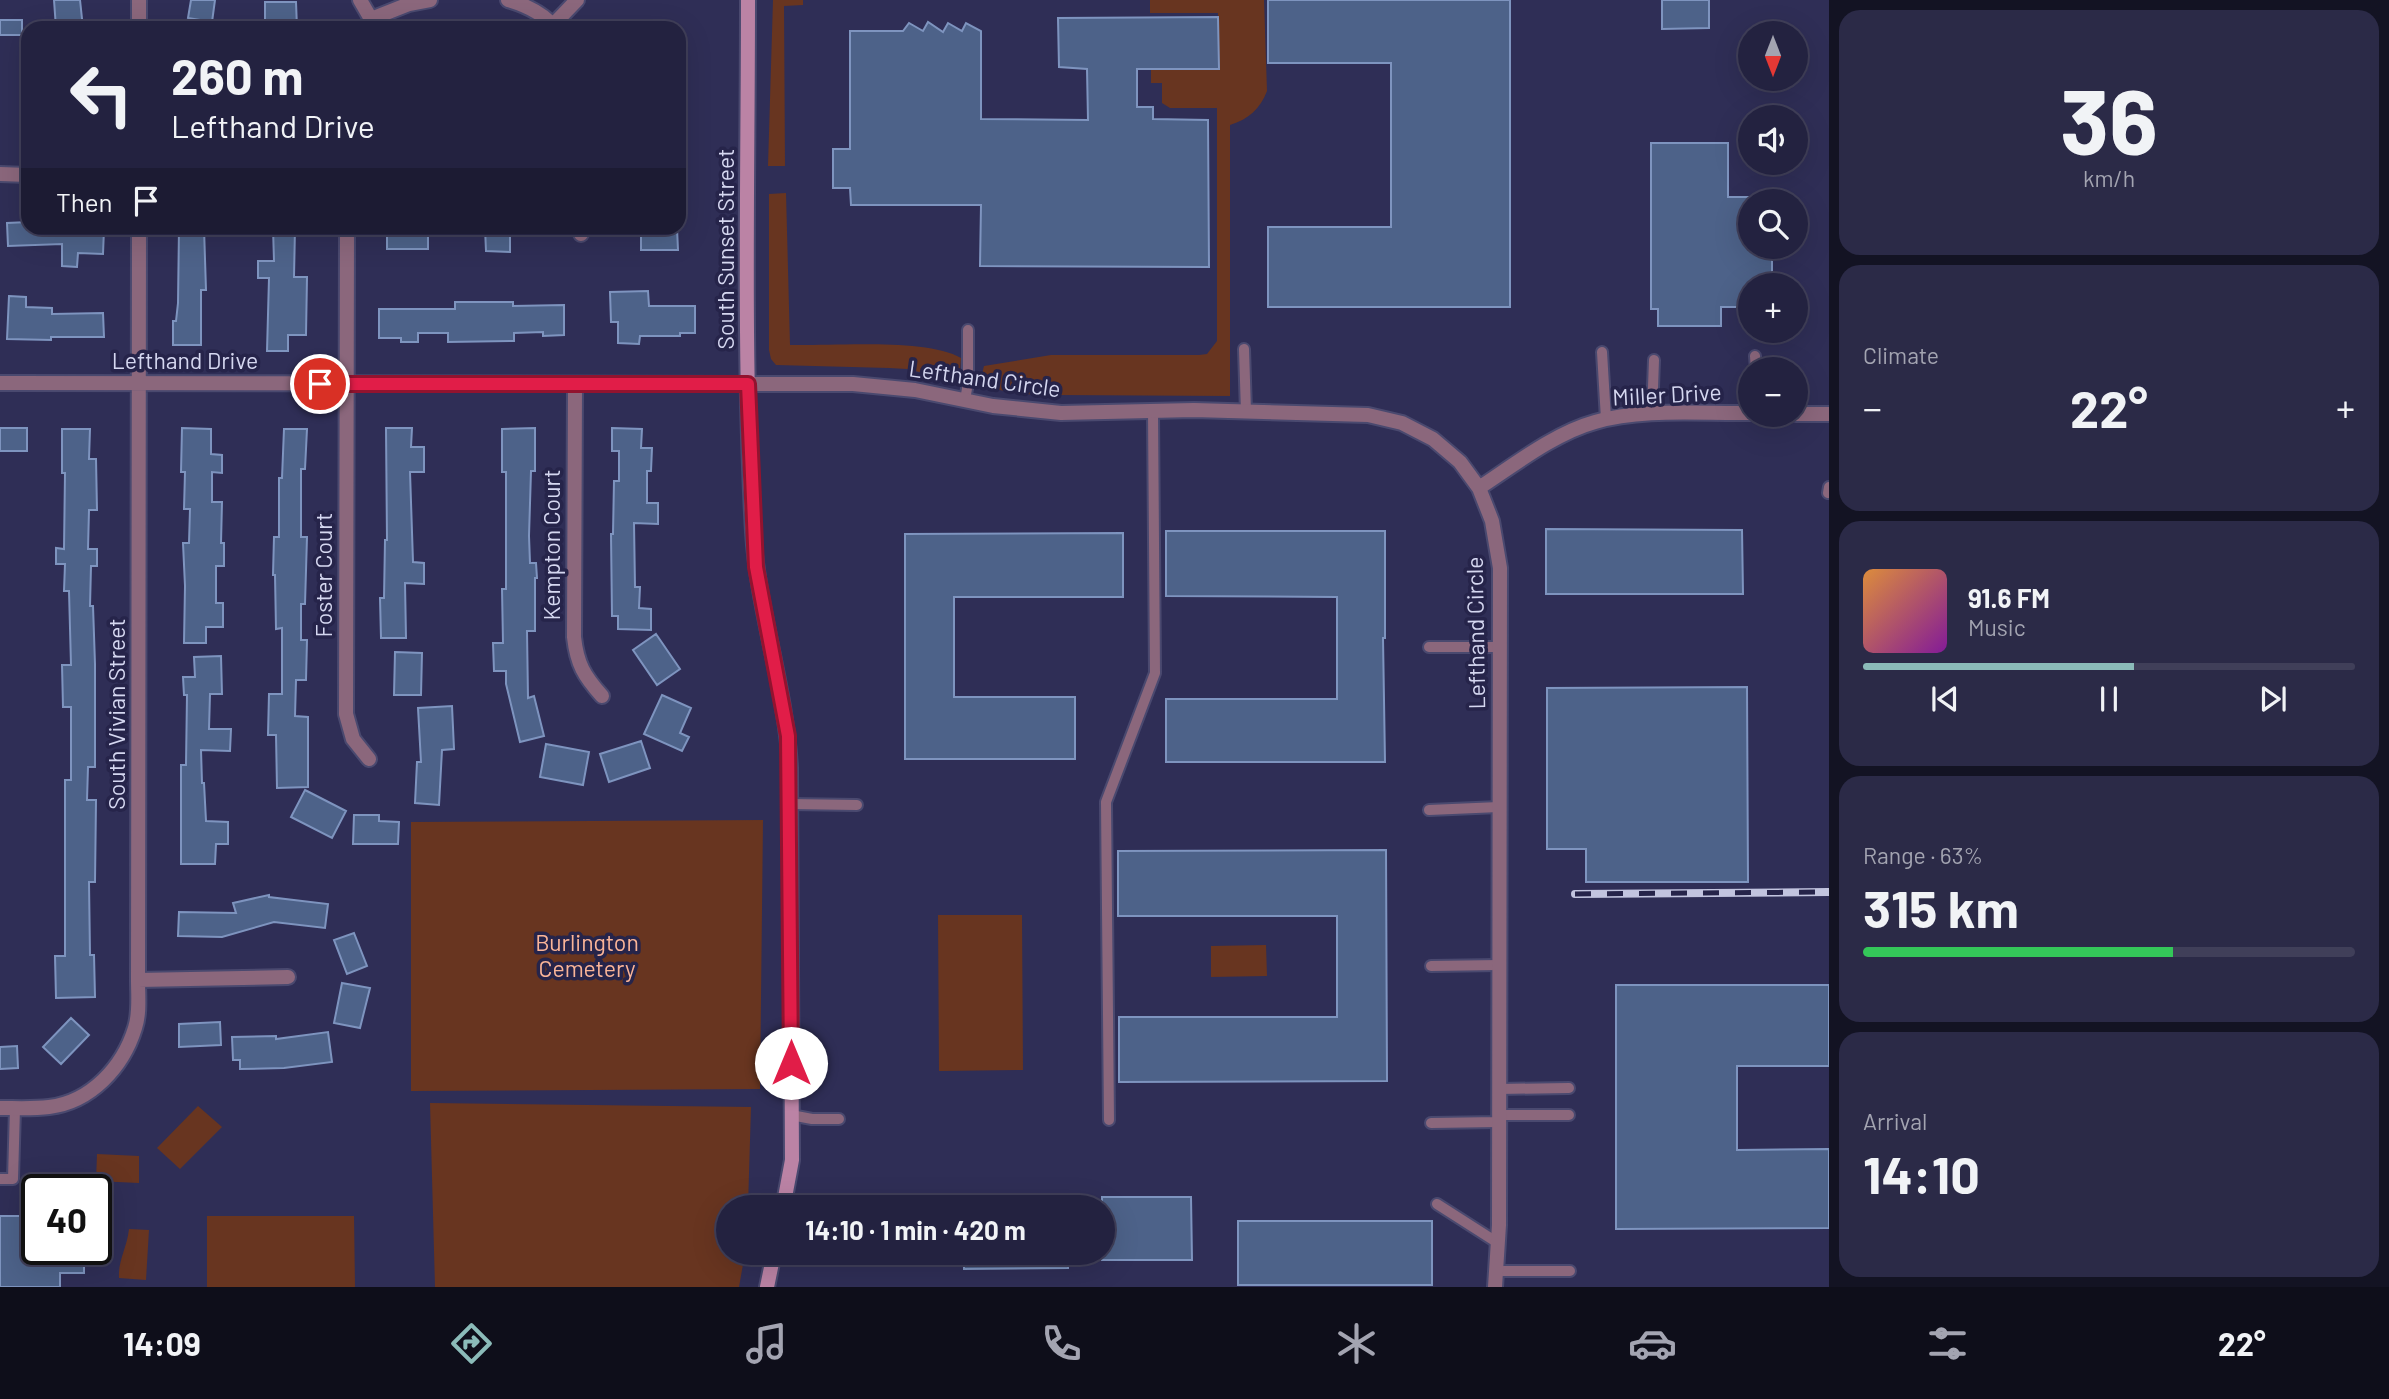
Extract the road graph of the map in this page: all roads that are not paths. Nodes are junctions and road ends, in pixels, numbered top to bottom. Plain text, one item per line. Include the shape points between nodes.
1 (139, 0) edge
2 (360, 0) edge
3 (430, 0) edge
4 (509, 0) edge
5 (577, 0) edge
6 (748, 0) edge
7 (139, 21) edge
8 (368, 21) edge
9 (375, 21) edge
10 (547, 21) edge
11 (558, 21) edge
12 (0, 174) edge
13 (21, 174) edge
14 (139, 235) edge
15 (347, 235) edge
16 (968, 330) dead end
17 (1244, 349) dead end
18 (1602, 352) dead end
19 (1654, 360) dead end
20 (0, 383) edge
21 (138, 383) junction
22 (346, 384) junction
23 (748, 384) junction
24 (575, 385) junction
25 (965, 400) junction
26 (1153, 411) junction
27 (1246, 412) junction
28 (1738, 413) edge
29 (1808, 414) edge
30 (1829, 414) edge
31 (1652, 415) junction
32 (1606, 419) junction
33 (1479, 488) junction
34 (1499, 647) junction
35 (1429, 648) dead end
36 (602, 696) dead end
37 (369, 759) dead end
38 (790, 804) junction
39 (857, 805) dead end
40 (1499, 807) junction
41 (1429, 810) dead end
42 (1499, 965) junction
43 (1431, 967) dead end
44 (288, 977) dead end
45 (138, 980) junction
46 (1569, 1088) dead end
47 (1499, 1089) junction
48 (7, 1108) edge
49 (792, 1115) junction
50 (1569, 1115) dead end
51 (839, 1119) dead end
52 (1499, 1119) junction
53 (1109, 1120) dead end
54 (1431, 1123) dead end
55 (0, 1179) edge
56 (785, 1195) edge
57 (1437, 1204) dead end
58 (1498, 1243) junction
59 (772, 1265) edge
60 (1497, 1271) junction
61 (1570, 1271) dead end
62 (767, 1287) edge
63 (1495, 1287) edge

1 - 7 street
2 - 8 street
3 - 9 street via 409,4
4 - 10 street
5 - 11 street
6 - 23 street, South Sunset Street
12 - 13 street
14 - 21 street, South Vivian Street
15 - 22 street, Foster Court
16 - 25 lane
17 - 27 lane
18 - 32 lane
19 - 31 lane
20 - 21 street, Lefthand Drive
21 - 22 street, Lefthand Drive
21 - 45 street, South Vivian Street
22 - 24 street, Lefthand Drive
22 - 37 street, Foster Court via 346,714 353,738
23 - 24 street, Lefthand Drive
23 - 25 street, Lefthand Circle via 853,384
23 - 38 street, South Sunset Street via 756,567 788,736
24 - 36 street, Kempton Court via 574,638 577,660
25 - 26 street, Lefthand Circle via 1060,412
26 - 27 street, Lefthand Circle
26 - 53 lane via 1155,673 1107,802
27 - 33 street, Lefthand Circle via 1368,415 1402,423 1433,439 1460,462
28 - 31 street, Miller Drive
29 - 30 street
31 - 32 street, Miller Drive
32 - 33 street, Miller Drive via 1575,429
33 - 34 street, Lefthand Circle via 1492,521 1500,568
34 - 35 lane
34 - 40 street, Lefthand Circle
38 - 39 lane
38 - 49 street, South Sunset Street
40 - 41 lane
40 - 42 street, Lefthand Circle
42 - 43 lane
42 - 47 street, Lefthand Circle
44 - 45 street
45 - 48 street, South Vivian Street via 136,1026 125,1055 105,1080 80,1098 50,1107
46 - 47 lane
47 - 52 street, Lefthand Circle
48 - 55 lane via 12,1179
49 - 51 lane
49 - 56 street, South Sunset Street via 792,1160
50 - 52 lane
52 - 54 lane
52 - 58 street, Lefthand Circle
57 - 58 lane
58 - 60 street, Lefthand Circle
59 - 62 street
60 - 61 lane
60 - 63 street, Lefthand Circle

